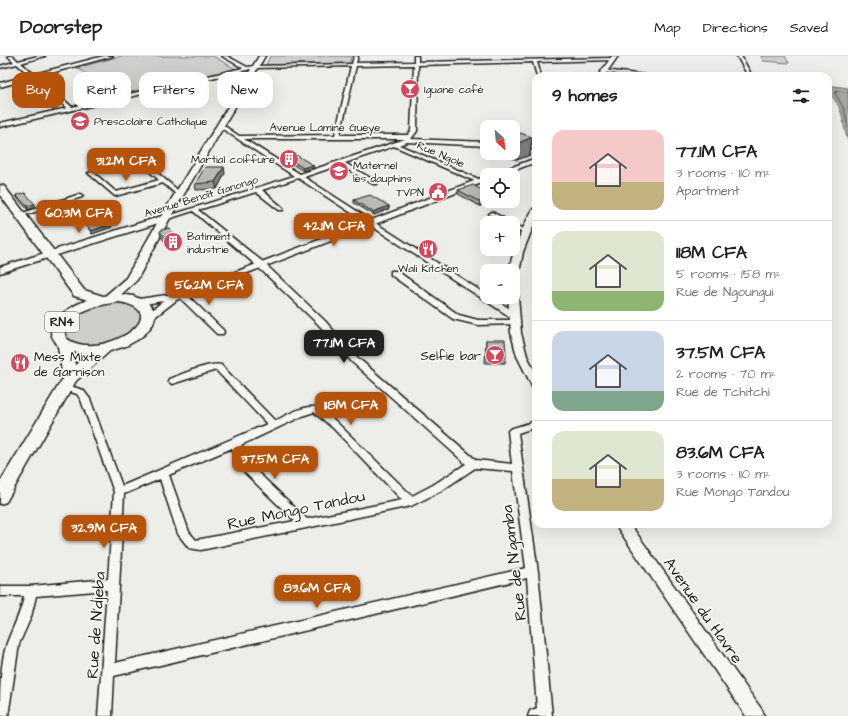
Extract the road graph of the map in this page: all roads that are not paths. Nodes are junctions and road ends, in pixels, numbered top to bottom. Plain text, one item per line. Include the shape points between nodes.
1 (10, 56) edge
2 (43, 56) edge
3 (110, 56) edge
4 (224, 56) edge
5 (262, 56) edge
6 (356, 56) edge
7 (416, 56) edge
8 (479, 56) edge
9 (739, 56) edge
10 (540, 58) edge
11 (614, 58) edge
12 (534, 60) junction
13 (18, 62) junction
14 (480, 62) junction
15 (416, 63) junction
16 (353, 65) junction
17 (0, 67) edge
18 (251, 68) junction
19 (29, 72) edge
20 (49, 72) edge
21 (538, 72) edge
22 (604, 72) edge
23 (748, 72) edge
24 (12, 82) edge
25 (0, 85) edge
26 (65, 104) edge
27 (71, 109) junction
28 (0, 125) edge
29 (221, 126) junction
30 (240, 137) junction
31 (337, 137) junction
32 (409, 139) junction
33 (480, 144) edge
34 (395, 145) junction
35 (520, 146) edge
36 (532, 147) edge
37 (134, 155) dead end
38 (532, 161) edge
39 (341, 163) junction
40 (514, 168) edge
41 (91, 173) dead end
42 (300, 176) junction
43 (480, 179) edge
44 (163, 181) junction
45 (480, 181) edge
46 (375, 183) dead end
47 (0, 188) edge
48 (258, 190) junction
49 (179, 194) junction
50 (80, 196) dead end
51 (281, 209) dead end
52 (195, 210) junction
53 (492, 214) dead end
54 (20, 215) junction
55 (496, 216) edge
56 (165, 218) junction
57 (532, 219) edge
58 (369, 222) junction
59 (520, 229) edge
60 (525, 232) junction
61 (50, 253) junction
62 (260, 264) junction
63 (515, 264) edge
64 (0, 270) edge
65 (394, 273) dead end
66 (131, 280) junction
67 (79, 293) junction
68 (178, 296) junction
69 (105, 300) junction
70 (137, 302) junction
71 (514, 304) edge
72 (74, 311) junction
73 (149, 317) junction
74 (515, 319) junction
75 (220, 332) dead end
76 (64, 343) junction
77 (105, 348) junction
78 (532, 376) edge
79 (172, 381) dead end
80 (67, 382) junction
81 (532, 425) edge
82 (274, 426) junction
83 (235, 443) junction
84 (473, 464) junction
85 (518, 468) junction
86 (163, 474) junction
87 (119, 492) junction
88 (0, 497) edge
89 (411, 502) junction
90 (305, 524) junction
91 (625, 528) edge
92 (532, 572) junction
93 (113, 584) junction
94 (0, 591) edge
95 (31, 591) junction
96 (108, 671) junction
97 (542, 715) edge
98 (1, 716) edge
99 (105, 716) edge
100 (756, 716) edge

1 - 13 street
2 - 13 street
3 - 20 street
4 - 18 street
5 - 18 main road
6 - 16 street
7 - 15 street
8 - 14 street
9 - 23 street
10 - 11 street
10 - 12 street
11 - 22 street
12 - 14 street
12 - 21 street
13 - 17 street
13 - 19 street
14 - 15 street
15 - 16 street
15 - 32 street via 414,131
16 - 18 street
16 - 31 street
18 - 27 street
18 - 29 main road
24 - 25 street
26 - 27 street
27 - 28 street
29 - 30 street
29 - 49 main road
30 - 31 street, Avenue Lamine Gueye
30 - 42 street
31 - 32 street, Avenue Lamine Gueye
32 - 33 street, Avenue Lamine Gueye
32 - 34 street, Avenue Benoît Ganongo
34 - 39 street, Avenue Benoît Ganongo
34 - 43 street, Rue Ngole
35 - 36 street
37 - 44 street
38 - 40 street
39 - 42 street, Avenue Benoît Ganongo
39 - 46 street
41 - 44 street via 115,194
42 - 48 street, Avenue Benoît Ganongo
42 - 58 street
44 - 49 street
45 - 58 street
47 - 54 highway, RN4
48 - 51 street
48 - 52 street, Avenue Benoît Ganongo
49 - 56 main road
50 - 54 street
52 - 56 street, Avenue Benoît Ganongo
52 - 62 street
53 - 55 street
54 - 61 highway, RN4
56 - 61 street, Avenue Benoît Ganongo
56 - 66 main road
57 - 60 street
58 - 62 street
58 - 74 street
59 - 60 street
60 - 63 street
61 - 64 street, Avenue Benoît Ganongo
61 - 67 highway, RN4
62 - 68 street
62 - 84 street via 322,323 355,360
65 - 74 street via 456,317 485,322
66 - 69 main road
66 - 70 main road via 130,290
67 - 69 highway, RN4
67 - 72 highway, RN4
68 - 70 street
68 - 73 street
68 - 75 street
69 - 70 highway, RN4 via 128,299
69 - 72 highway, RN4
70 - 73 highway via 145,306
71 - 74 street
72 - 76 highway, RN4 via 64,319 59,328 58,336
73 - 77 highway, RN4 via 145,326 136,335
74 - 78 street via 522,356
76 - 77 highway, RN4 via 88,350
76 - 80 highway, RN4
77 - 80 highway, RN4
79 - 82 street via 218,367
80 - 87 street, Rue de N'djeba via 85,399
80 - 88 highway, RN4
81 - 85 street, Rue de N'gamba via 513,431
82 - 83 street
82 - 89 street via 308,410 319,410
83 - 86 street
83 - 90 street via 245,466
84 - 85 street
84 - 89 street, Rue Mongo Tandou
85 - 92 street, Rue de N'gamba
86 - 87 street
86 - 90 street, Rue Mongo Tandou via 184,534 193,545
87 - 93 street, Rue de N'djeba
89 - 90 street, Rue Mongo Tandou
91 - 100 street, Avenue du Havre
92 - 96 street
92 - 97 street, Rue de N'gamba
93 - 95 street
93 - 96 street, Rue de N'djeba
94 - 95 street
95 - 98 street via 25,617 13,644
96 - 99 street, Rue de N'djeba

